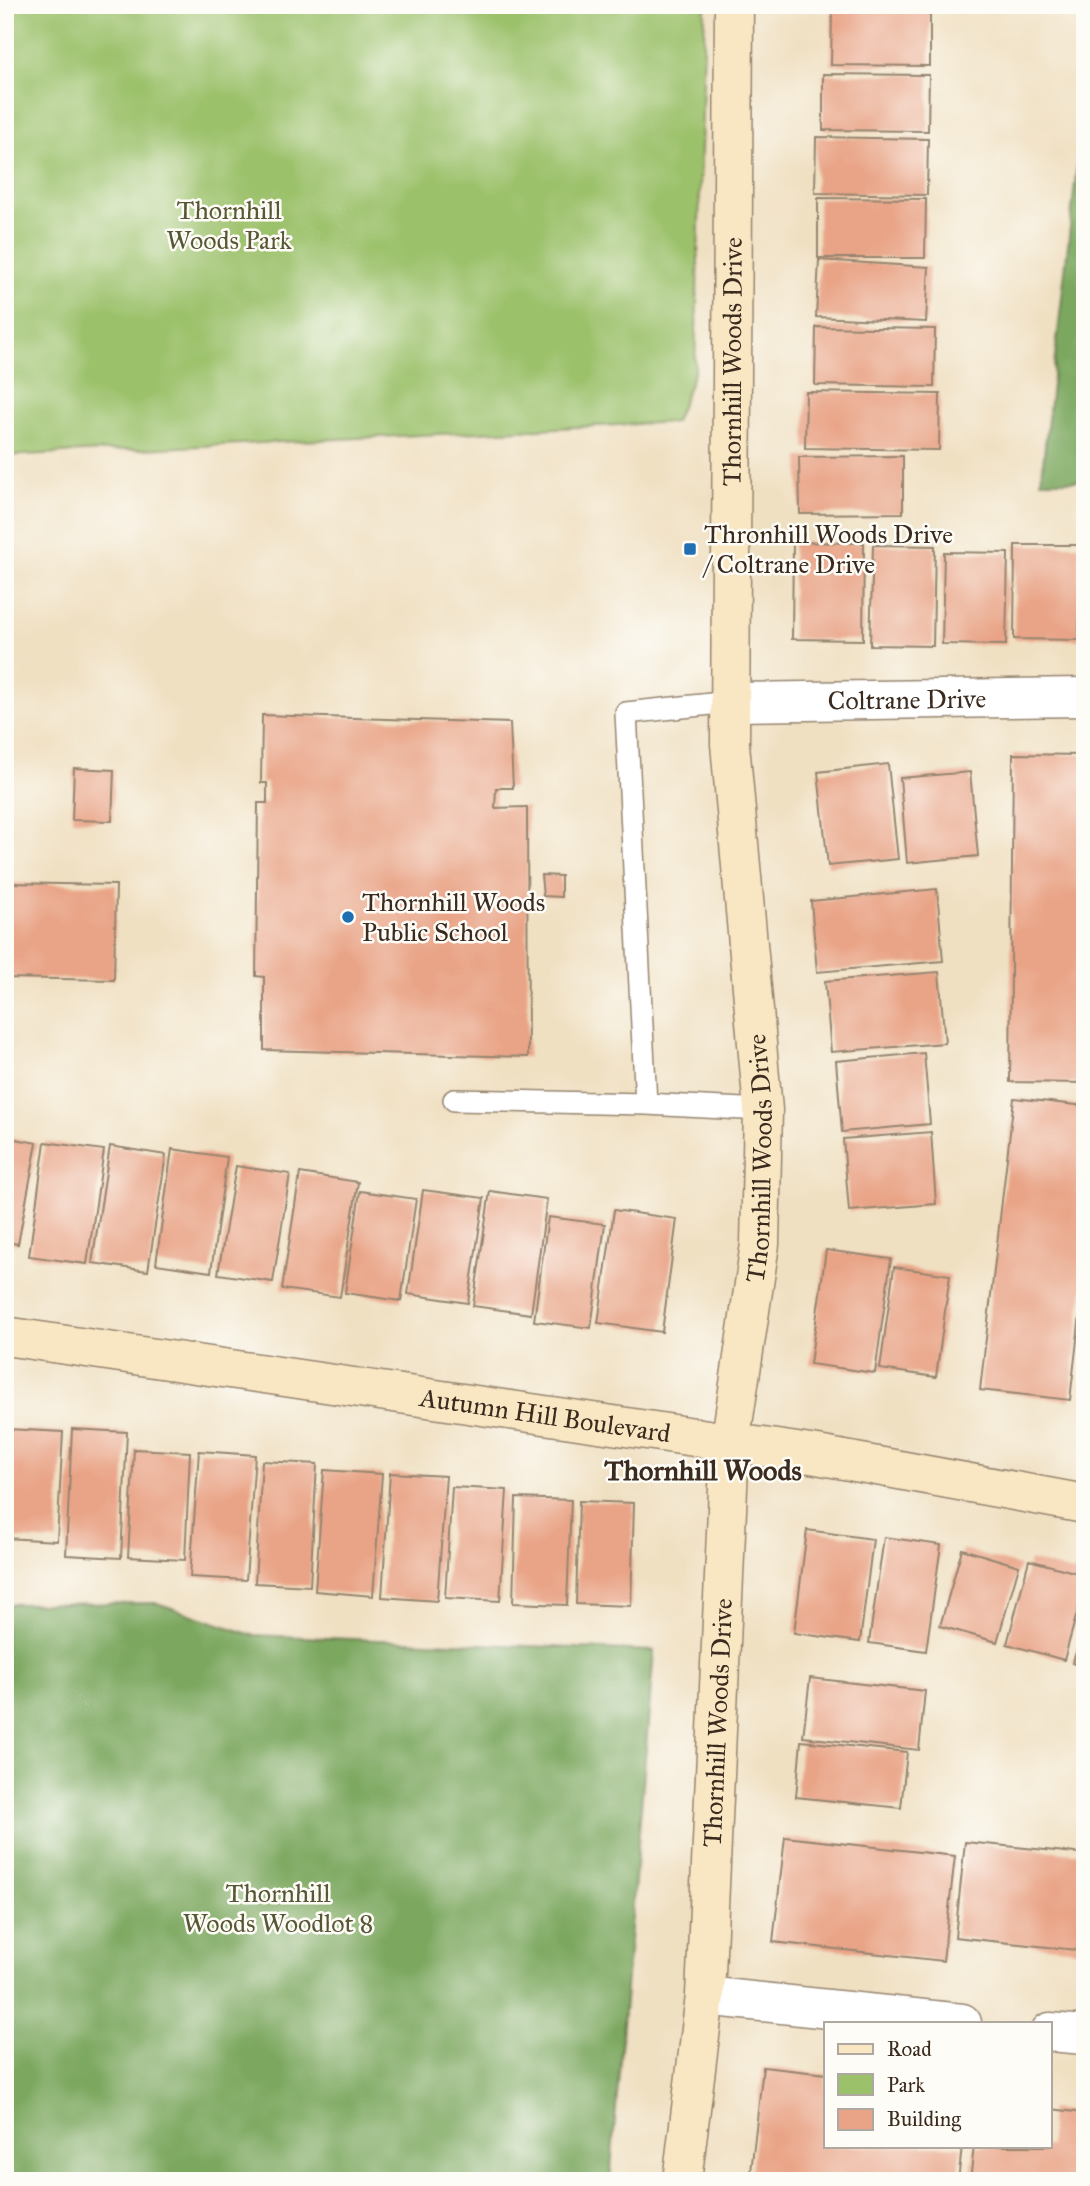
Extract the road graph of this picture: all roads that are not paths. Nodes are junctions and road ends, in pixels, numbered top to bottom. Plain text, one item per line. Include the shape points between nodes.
1 (734, 5) edge
2 (1085, 697) edge
3 (730, 702) junction
4 (454, 1100) dead end
5 (646, 1104) junction
6 (763, 1110) junction
7 (5, 1336) edge
8 (730, 1444) junction
9 (1085, 1504) edge
10 (705, 1996) junction
11 (952, 2022) edge
12 (1052, 2032) edge
13 (1085, 2035) edge
14 (682, 2181) edge

1 - 3 street, Thornhill Woods Drive
2 - 3 street, Coltrane Drive
3 - 5 lane via 626,713
3 - 6 street, Thornhill Woods Drive
4 - 5 lane
5 - 6 lane
6 - 8 street, Thornhill Woods Drive via 760,1244
7 - 8 street, Autumn Hill Boulevard
8 - 9 street, Autumn Hill Boulevard via 817,1455
8 - 10 street, Thornhill Woods Drive
10 - 11 street
10 - 14 street, Thornhill Woods Drive
12 - 13 street

